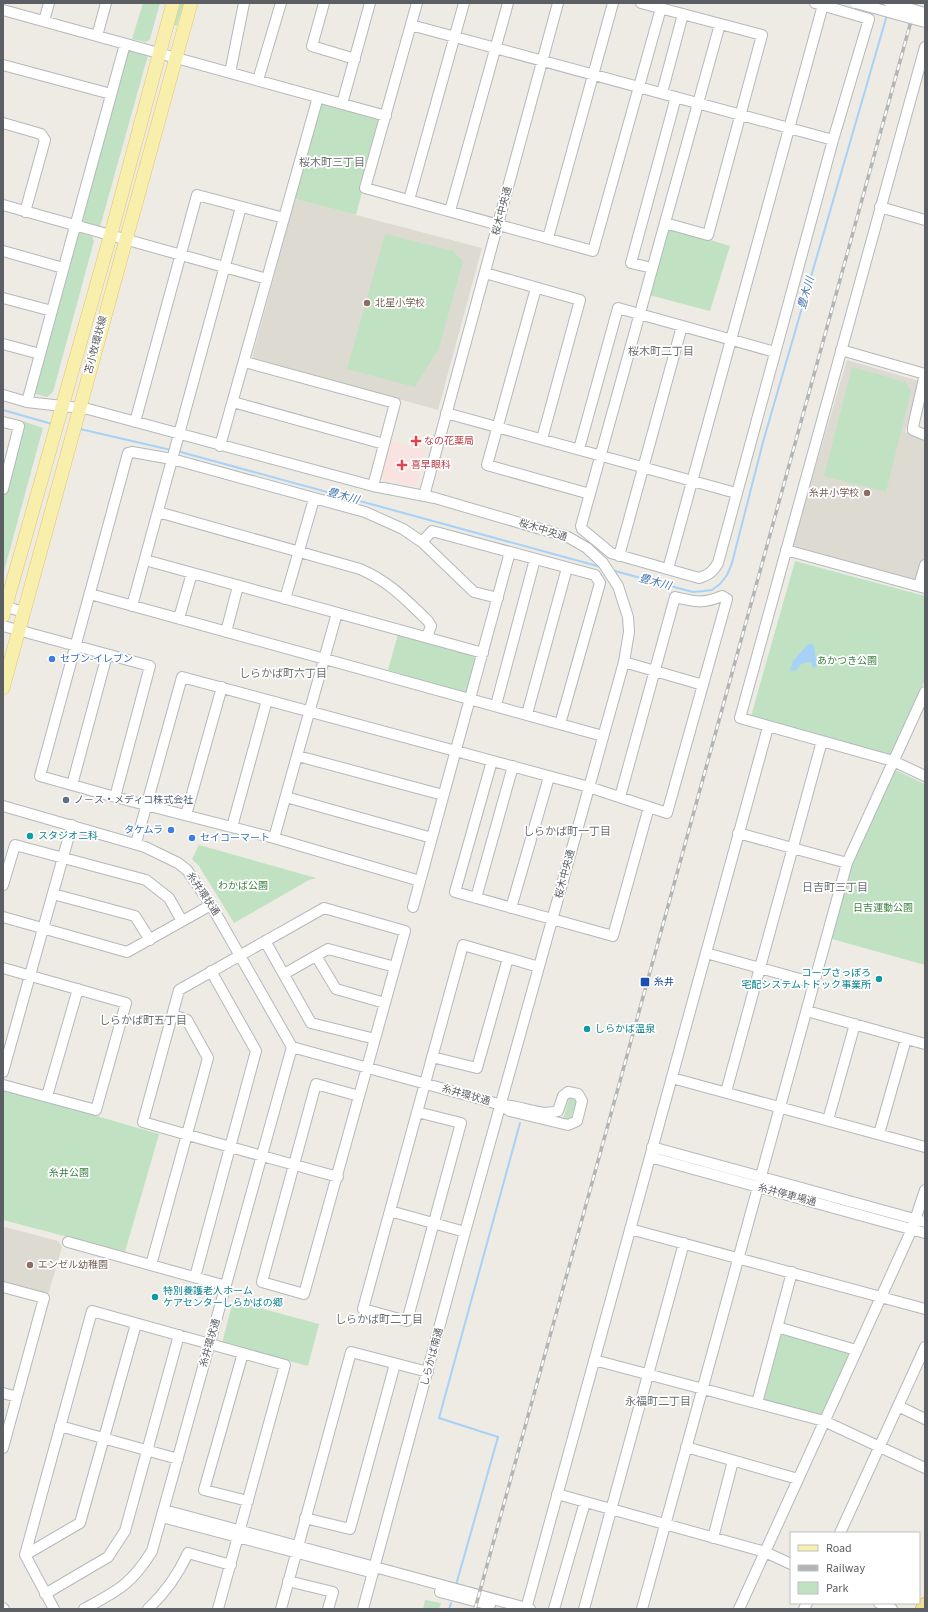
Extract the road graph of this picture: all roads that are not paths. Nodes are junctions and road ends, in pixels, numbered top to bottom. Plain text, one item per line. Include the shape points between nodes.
1 (49, 3) edge
2 (106, 3) edge
3 (173, 3) edge
4 (191, 3) edge
5 (244, 3) edge
6 (281, 3) edge
7 (324, 3) edge
8 (370, 3) edge
9 (417, 3) edge
10 (464, 3) edge
11 (508, 3) edge
12 (558, 3) edge
13 (613, 3) edge
14 (641, 3) edge
15 (856, 3) edge
16 (890, 3) edge
17 (819, 4) edge
18 (661, 8) junction
19 (3, 10) edge
20 (925, 13) edge
21 (683, 14) junction
22 (44, 21) junction
23 (925, 22) edge
24 (720, 24) junction
25 (411, 25) junction
26 (97, 36) junction
27 (455, 37) junction
28 (125, 44) junction
29 (925, 47) edge
30 (496, 48) junction
31 (159, 53) junction
32 (176, 58) junction
33 (355, 59) junction
34 (542, 61) junction
35 (3, 65) edge
36 (230, 73) junction
37 (593, 74) junction
38 (258, 80) junction
39 (639, 87) junction
40 (662, 93) junction
41 (111, 94) junction
42 (318, 97) junction
43 (676, 97) junction
44 (698, 103) junction
45 (342, 104) junction
46 (740, 115) junction
47 (386, 116) junction
48 (3, 123) edge
49 (789, 128) junction
50 (833, 140) junction
51 (409, 200) junction
52 (3, 206) edge
53 (241, 207) junction
54 (880, 207) junction
55 (450, 211) junction
56 (25, 212) junction
57 (284, 218) junction
58 (925, 220) edge
59 (665, 223) junction
60 (75, 225) junction
61 (498, 225) junction
62 (110, 235) junction
63 (548, 238) junction
64 (126, 240) junction
65 (3, 251) edge
66 (181, 256) junction
67 (224, 267) junction
68 (63, 268) junction
69 (652, 268) junction
70 (485, 273) junction
71 (267, 280) junction
72 (536, 288) junction
73 (3, 298) edge
74 (52, 311) junction
75 (640, 314) junction
76 (682, 326) junction
77 (731, 339) junction
78 (3, 344) edge
79 (841, 350) junction
80 (775, 352) junction
81 (40, 354) junction
82 (245, 362) junction
83 (925, 374) edge
84 (3, 395) edge
85 (26, 402) junction
86 (233, 402) junction
87 (61, 410) junction
88 (446, 412) junction
89 (77, 414) junction
90 (3, 422) edge
91 (135, 422) junction
92 (498, 426) junction
93 (178, 434) junction
94 (925, 435) edge
95 (542, 439) junction
96 (384, 444) junction
97 (220, 446) junction
98 (579, 449) junction
99 (173, 453) junction
100 (600, 455) junction
101 (644, 467) junction
102 (692, 481) junction
103 (372, 486) junction
104 (3, 488) edge
105 (736, 493) junction
106 (590, 494) junction
107 (424, 496) junction
108 (314, 499) junction
109 (158, 512) junction
110 (422, 542) junction
111 (786, 550) junction
112 (298, 552) junction
113 (510, 552) junction
114 (619, 556) junction
115 (535, 559) junction
116 (145, 560) junction
117 (925, 565) edge
118 (567, 568) junction
119 (668, 569) junction
120 (192, 573) junction
121 (238, 586) junction
122 (922, 587) edge
123 (90, 594) junction
124 (498, 598) junction
125 (285, 599) junction
126 (132, 606) junction
127 (4, 610) edge
128 (24, 612) junction
129 (337, 612) junction
130 (179, 618) junction
131 (3, 626) edge
132 (19, 630) junction
133 (226, 632) junction
134 (427, 638) junction
135 (75, 645) junction
136 (483, 653) junction
137 (107, 655) junction
138 (324, 659) junction
139 (624, 662) junction
140 (655, 672) junction
141 (703, 685) junction
142 (222, 687) junction
143 (3, 688) edge
144 (925, 692) edge
145 (470, 699) junction
146 (267, 700) junction
147 (496, 706) junction
148 (310, 711) junction
149 (527, 714) junction
150 (560, 724) junction
151 (768, 727) junction
152 (603, 736) junction
153 (822, 741) junction
154 (455, 752) junction
155 (298, 756) junction
156 (492, 761) junction
157 (893, 762) junction
158 (513, 766) junction
159 (925, 776) edge
160 (549, 777) junction
161 (72, 785) junction
162 (589, 787) junction
163 (443, 795) junction
164 (115, 797) junction
165 (286, 797) junction
166 (620, 797) junction
167 (146, 805) junction
168 (3, 806) edge
169 (649, 807) junction
170 (186, 815) junction
171 (72, 825) junction
172 (232, 827) junction
173 (738, 833) junction
174 (274, 838) junction
175 (432, 838) junction
176 (136, 843) junction
177 (793, 848) junction
178 (63, 857) junction
179 (847, 863) junction
180 (420, 881) junction
181 (3, 885) edge
182 (52, 894) junction
183 (476, 898) junction
184 (211, 905) junction
185 (413, 908) dead end
186 (511, 908) junction
187 (3, 918) edge
188 (553, 919) junction
189 (182, 921) junction
190 (43, 929) junction
191 (150, 940) junction
192 (265, 941) junction
193 (706, 953) junction
194 (240, 956) junction
195 (316, 956) junction
196 (508, 958) junction
197 (395, 967) junction
198 (539, 967) junction
199 (3, 968) edge
200 (760, 968) junction
201 (211, 971) junction
202 (284, 974) junction
203 (30, 975) junction
204 (814, 983) junction
205 (78, 989) junction
206 (385, 1004) junction
207 (807, 1011) junction
208 (173, 1015) junction
209 (855, 1024) junction
210 (375, 1039) junction
211 (906, 1039) junction
212 (925, 1044) edge
213 (292, 1047) junction
214 (432, 1057) junction
215 (367, 1068) junction
216 (3, 1072) edge
217 (672, 1078) junction
218 (425, 1084) junction
219 (3, 1085) edge
220 (726, 1092) junction
221 (47, 1096) junction
222 (359, 1096) junction
223 (501, 1105) junction
224 (780, 1107) junction
225 (417, 1112) junction
226 (828, 1120) junction
227 (879, 1134) junction
228 (188, 1135) junction
229 (230, 1147) junction
230 (925, 1147) edge
231 (651, 1152) junction
232 (262, 1155) junction
233 (294, 1165) junction
234 (338, 1177) junction
235 (760, 1182) junction
236 (925, 1190) edge
237 (390, 1211) junction
238 (435, 1223) junction
239 (918, 1224) edge
240 (630, 1229) junction
241 (465, 1232) junction
242 (925, 1233) edge
243 (68, 1242) dead end
244 (684, 1243) junction
245 (739, 1257) junction
246 (152, 1265) junction
247 (792, 1272) junction
248 (195, 1277) junction
249 (226, 1286) junction
250 (3, 1287) edge
251 (881, 1297) junction
252 (925, 1309) edge
253 (136, 1324) junction
254 (777, 1327) junction
255 (179, 1335) junction
256 (210, 1344) junction
257 (925, 1346) edge
258 (856, 1350) junction
259 (243, 1352) junction
260 (594, 1360) junction
261 (395, 1364) junction
262 (428, 1372) junction
263 (648, 1375) junction
264 (702, 1389) junction
265 (3, 1393) edge
266 (17, 1397) junction
267 (757, 1403) junction
268 (898, 1406) junction
269 (925, 1419) edge
270 (824, 1422) junction
271 (60, 1426) junction
272 (104, 1438) junction
273 (686, 1447) junction
274 (3, 1448) edge
275 (879, 1448) junction
276 (147, 1451) junction
277 (178, 1459) junction
278 (733, 1461) junction
279 (925, 1467) edge
280 (798, 1479) junction
281 (557, 1494) junction
282 (248, 1501) junction
283 (585, 1502) junction
284 (611, 1509) junction
285 (163, 1513) junction
286 (305, 1518) junction
287 (666, 1525) junction
288 (840, 1532) edge
289 (239, 1533) junction
290 (713, 1538) junction
291 (297, 1549) junction
292 (765, 1552) junction
293 (25, 1554) junction
294 (790, 1564) edge
295 (231, 1565) junction
296 (373, 1570) junction
297 (288, 1581) junction
298 (45, 1594) junction
299 (881, 1604) edge
300 (925, 1606) edge
301 (528, 1608) edge
302 (54, 1609) edge
303 (84, 1609) edge
304 (148, 1609) edge
305 (218, 1609) edge
306 (281, 1609) edge
307 (328, 1609) edge
308 (363, 1609) edge
309 (507, 1609) edge
310 (554, 1609) edge
311 (584, 1609) edge
312 (642, 1609) edge
313 (739, 1609) edge
314 (892, 1609) edge
315 (923, 1609) edge

1 - 22 street
2 - 26 street
3 - 31 main road, 苫小牧環状線
4 - 32 main road, 苫小牧環状線
5 - 36 street
6 - 38 street
7 - 33 street via 312,46
8 - 33 street
9 - 25 street
10 - 27 street
11 - 30 street
12 - 34 street, 桜木中央通
13 - 37 street
14 - 18 street
15 - 23 street, bridge
16 - 20 street, bridge
17 - 49 street
17 - 50 street via 869,18
18 - 21 street
18 - 39 street
19 - 22 street
21 - 24 street
21 - 40 street
22 - 26 street
24 - 44 street
24 - 46 street via 762,35
25 - 27 street
25 - 47 street
26 - 28 street
27 - 30 street
27 - 51 street
28 - 31 street
28 - 41 street
29 - 54 street
30 - 34 street
30 - 55 street
31 - 32 street
31 - 62 main road, 苫小牧環状線
32 - 36 street
32 - 64 main road, 苫小牧環状線
33 - 45 street
34 - 37 street
34 - 61 street, 桜木中央通
35 - 41 street
36 - 38 street
37 - 39 street
37 - 63 street
38 - 42 street
39 - 40 street
39 - 63 street via 593,250
40 - 43 street
41 - 60 street
42 - 45 street
42 - 57 street
43 - 44 street
43 - 69 street via 631,263
44 - 46 street
44 - 59 street
45 - 47 street
46 - 49 street
46 - 59 street via 708,235
47 - 51 street via 366,188
48 - 56 street via 41,134 45,140
49 - 50 street
49 - 77 street
50 - 80 street
51 - 55 street
52 - 56 street
53 - 57 street
53 - 66 street via 197,195
53 - 67 street
54 - 58 street
54 - 79 street
55 - 61 street
56 - 60 street
57 - 71 street
59 - 69 street
60 - 62 street
60 - 68 street
61 - 63 street
61 - 70 street, 桜木中央通
62 - 64 street
62 - 87 main road, 苫小牧環状線
64 - 66 street
64 - 89 main road, 苫小牧環状線
65 - 68 street
66 - 67 street
66 - 91 street
67 - 71 street
67 - 93 street
68 - 74 street
69 - 75 street
70 - 72 street
70 - 88 street, 桜木中央通
71 - 82 street
72 - 92 street
72 - 95 street via 580,300
73 - 74 street
74 - 81 street
75 - 76 street
75 - 98 street via 618,308
75 - 100 street
76 - 77 street
76 - 101 street
77 - 80 street
77 - 102 street
78 - 81 street
79 - 83 street
79 - 111 street
80 - 105 street
81 - 85 street
82 - 86 street
82 - 96 street via 395,403
83 - 94 street via 912,427 913,430
84 - 85 street
85 - 87 street
86 - 96 street
86 - 97 street
87 - 89 street
87 - 127 main road, 苫小牧環状線
88 - 92 street
88 - 107 street, 桜木中央通
89 - 91 street
89 - 128 main road, 苫小牧環状線
90 - 104 street via 19,426
91 - 93 street
92 - 95 street
92 - 106 street via 486,465
93 - 97 street
93 - 99 street
95 - 98 street
96 - 103 street
97 - 103 street
98 - 100 street
99 - 108 street
99 - 109 street
99 - 123 street via 128,453
100 - 101 street
100 - 106 street
101 - 102 street
101 - 114 street
102 - 105 street
102 - 119 street
103 - 107 street
105 - 119 street via 714,570 699,578
106 - 114 street via 582,529 611,553
107 - 139 street, 桜木中央通 via 556,532 587,548 603,563 618,586 628,617 629,632
108 - 110 street via 365,512 403,529
108 - 112 street
109 - 112 street
109 - 116 street
110 - 113 street via 432,531
110 - 124 street via 474,592
111 - 122 street
111 - 151 street via 740,718
112 - 125 street
112 - 134 street via 360,569 391,585 428,621 431,626
113 - 115 street
113 - 124 street
114 - 119 street
115 - 118 street
115 - 147 street
116 - 120 street
116 - 126 street
117 - 122 street
118 - 149 street
118 - 150 street via 595,575 600,582
120 - 121 street
120 - 130 street
121 - 125 street
121 - 133 street
123 - 126 street
123 - 135 street
124 - 136 street
125 - 129 street
126 - 130 street
127 - 128 street
128 - 132 main road, 苫小牧環状線
129 - 134 street
129 - 138 street
130 - 133 street
131 - 132 street
132 - 135 street
132 - 143 main road, 苫小牧環状線
133 - 138 street
134 - 136 street
135 - 137 street
135 - 161 street via 40,776
136 - 145 street
137 - 161 street
137 - 164 street via 150,666
138 - 145 street
138 - 148 street
139 - 140 street
139 - 152 street, 桜木中央通
140 - 141 street
140 - 141 street via 675,597 708,602 722,596 727,599
140 - 166 street
141 - 169 street via 667,813
142 - 146 street
142 - 167 street via 182,677
142 - 170 street
144 - 157 street
145 - 147 street
145 - 154 street
146 - 148 street
146 - 172 street
147 - 149 street
148 - 154 street
148 - 155 street
149 - 150 street
150 - 152 street
151 - 153 street
151 - 173 street
152 - 162 street, 桜木中央通
153 - 157 street
153 - 177 street
154 - 156 street
154 - 163 street
155 - 163 street
155 - 165 street
156 - 158 street
156 - 183 street via 455,892
157 - 159 street
157 - 179 street
158 - 160 street
158 - 183 street
160 - 162 street
160 - 186 street
161 - 164 street
162 - 166 street
162 - 188 street, 桜木中央通
163 - 175 street
164 - 167 street
165 - 174 street
165 - 175 street
166 - 169 street
167 - 170 street
167 - 176 street
168 - 171 street, 糸井環状通
169 - 188 street via 613,936
170 - 172 street
171 - 176 street, 糸井環状通
171 - 178 street
172 - 174 street
173 - 177 street
173 - 193 street
174 - 180 street
175 - 180 street
176 - 184 street, 糸井環状通 via 178,863 197,882
177 - 179 street
177 - 200 street
178 - 181 street via 15,844
178 - 182 street
178 - 189 street via 146,880 169,898
179 - 204 street
180 - 185 street
182 - 190 street
182 - 191 street via 135,916
183 - 186 street
184 - 189 street
184 - 194 street, 糸井環状通
186 - 188 street
187 - 190 street
188 - 198 street, 桜木中央通
189 - 191 street
190 - 191 street via 127,952
190 - 203 street
192 - 194 street
192 - 197 street via 324,908 405,931
192 - 202 street
193 - 200 street
193 - 217 street
194 - 201 street
194 - 213 street, 糸井環状通
195 - 197 street via 328,949
195 - 202 street
195 - 206 street via 336,989
196 - 198 street
196 - 214 street via 477,1068
196 - 214 street via 463,945
197 - 206 street
198 - 223 street, 桜木中央通
199 - 203 street
200 - 204 street
200 - 220 street
201 - 208 street via 179,990
201 - 229 street via 256,1051
202 - 210 street via 311,1023
203 - 205 street
203 - 216 street
204 - 207 street
205 - 221 street
205 - 221 street via 126,1002 96,1110
206 - 210 street
207 - 209 street
207 - 224 street
208 - 228 street via 187,1020 208,1058
208 - 228 street via 143,1122
209 - 211 street
209 - 226 street
210 - 215 street
211 - 212 street
211 - 227 street
213 - 215 street, 糸井環状通
213 - 232 street, 糸井環状通
214 - 218 street
215 - 218 street, 糸井環状通
215 - 222 street
217 - 220 street
217 - 231 street
218 - 223 street, 糸井環状通
218 - 225 street
219 - 221 street
220 - 224 street
222 - 233 street via 316,1084
222 - 234 street
223 - 223 street via 512,1105 548,1114 558,1111 563,1096 568,1092 578,1094 582,1101 577,1120 568,1125 510,1111
223 - 241 street, しらかば南通
224 - 226 street
224 - 235 street
225 - 237 street
225 - 238 street via 461,1123
226 - 227 street
227 - 230 street
228 - 229 street
228 - 246 street
229 - 232 street
229 - 248 street
231 - 235 street, 糸井停車場通
231 - 240 street
232 - 233 street
232 - 249 street, 糸井環状通
233 - 234 street
233 - 234 street via 262,1282 304,1294
235 - 239 street, 糸井停車場通
235 - 245 street
236 - 239 street
237 - 238 street
237 - 238 street via 363,1309 407,1321
238 - 241 street
239 - 242 street, 糸井停車場通
239 - 251 street
240 - 244 street
240 - 260 street
241 - 262 street, しらかば南通
243 - 246 street
244 - 245 street
244 - 263 street
245 - 247 street
245 - 264 street
246 - 248 street
247 - 251 street
247 - 254 street
248 - 249 street
249 - 256 street, 糸井環状通
250 - 266 street via 44,1298
251 - 252 street
251 - 258 street
253 - 255 street
253 - 271 street via 92,1312
253 - 272 street
254 - 258 street
254 - 267 street
255 - 256 street
255 - 276 street
256 - 259 street
256 - 277 street, 糸井環状通
257 - 268 street
258 - 270 street
259 - 282 street via 285,1365
259 - 282 street via 204,1490
260 - 263 street
260 - 281 street
261 - 262 street
261 - 286 street via 350,1529
261 - 286 street via 351,1352
262 - 296 street, しらかば南通
263 - 264 street
263 - 284 street
264 - 267 street
264 - 273 street
265 - 266 street
266 - 274 street
267 - 270 street
268 - 269 street
268 - 275 street
270 - 275 street
270 - 280 street
271 - 272 street
271 - 293 street
272 - 276 street
272 - 293 street via 80,1523
273 - 278 street
273 - 287 street
275 - 279 street
275 - 288 street
276 - 277 street
276 - 298 street via 125,1531 117,1545 108,1557
277 - 285 street, 糸井環状通
278 - 280 street
278 - 290 street
280 - 292 street
281 - 283 street
281 - 301 street
282 - 289 street
283 - 284 street
283 - 310 street
284 - 287 street
284 - 311 street
285 - 289 street
285 - 303 street, 糸井環状通 via 152,1551 142,1568 122,1588
286 - 291 street
287 - 290 street
287 - 312 street
289 - 291 street
289 - 295 street
290 - 292 street
291 - 296 street
291 - 297 street
292 - 294 street
292 - 313 street
293 - 298 street
295 - 304 street via 188,1554 169,1586
295 - 305 street
296 - 301 street
296 - 308 street, しらかば南通
296 - 309 street
297 - 306 street
297 - 307 street via 333,1592
298 - 302 street
299 - 314 street
300 - 315 highway

